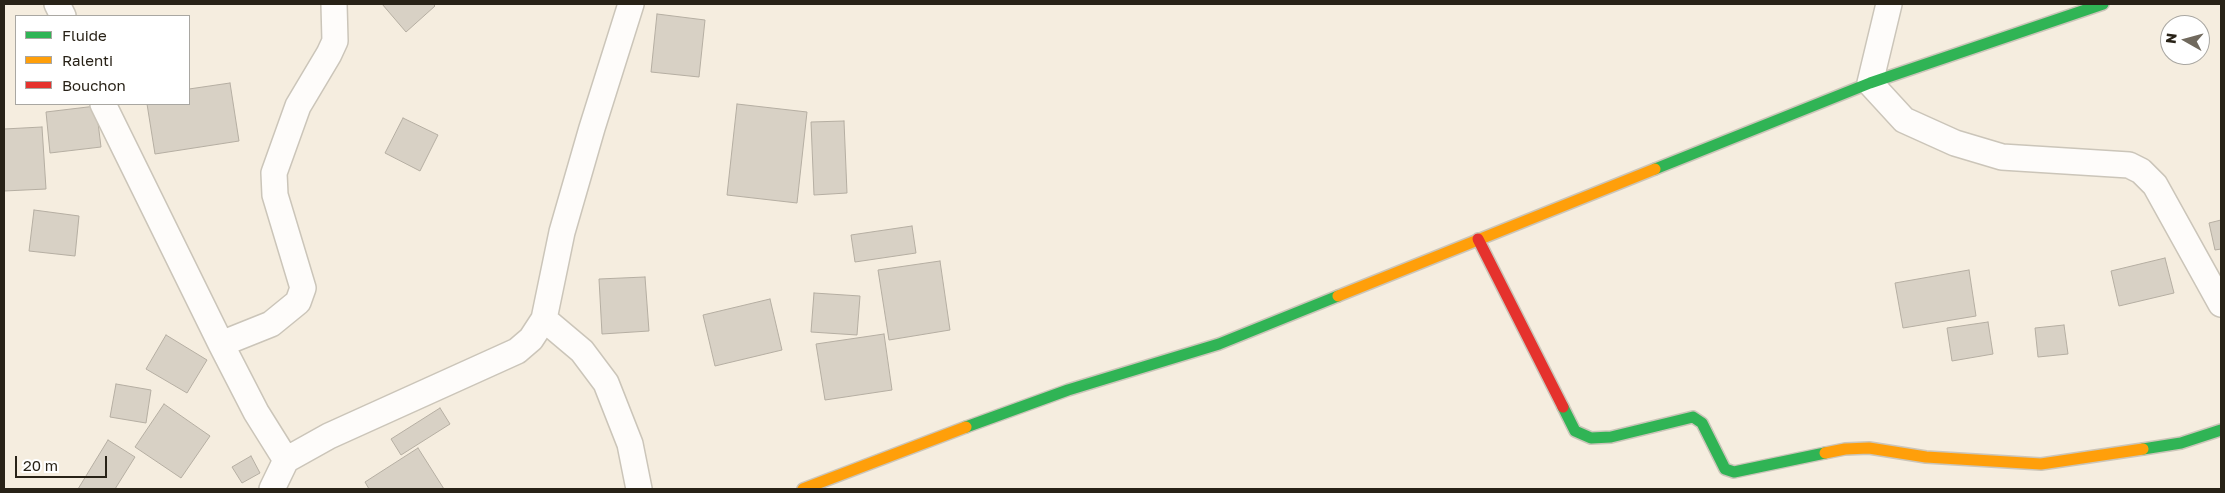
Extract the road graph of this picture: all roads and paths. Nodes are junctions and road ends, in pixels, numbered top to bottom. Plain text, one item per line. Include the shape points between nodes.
1 (56, 4) edge
2 (334, 4) edge
3 (631, 4) edge
4 (1889, 4) edge
5 (2103, 4) edge
6 (62, 15) edge
7 (1870, 83) junction
8 (103, 105) edge
9 (1478, 239) junction
10 (2221, 304) edge
11 (544, 319) junction
12 (220, 344) junction
13 (2221, 430) edge
14 (286, 460) junction
15 (272, 489) edge
16 (639, 489) edge
17 (803, 489) edge

1 - 6 street
2 - 12 street via 335,41 298,106 274,173 275,195 302,288 298,302 271,324
3 - 11 street via 562,232
4 - 7 street
5 - 7 street
7 - 9 street
7 - 10 street via 1904,120 1955,143 2002,157 2129,165 2141,171 2155,185
8 - 12 street
9 - 13 street via 1575,431 1592,438 1611,437 1692,417 1702,423 1726,469 1734,472 1845,449 1869,448 1926,457 2041,464 2181,444
9 - 17 street via 1218,344 1068,390
11 - 14 street via 517,351 329,436
11 - 16 street via 582,350 606,382 630,444
12 - 14 street
14 - 15 street

